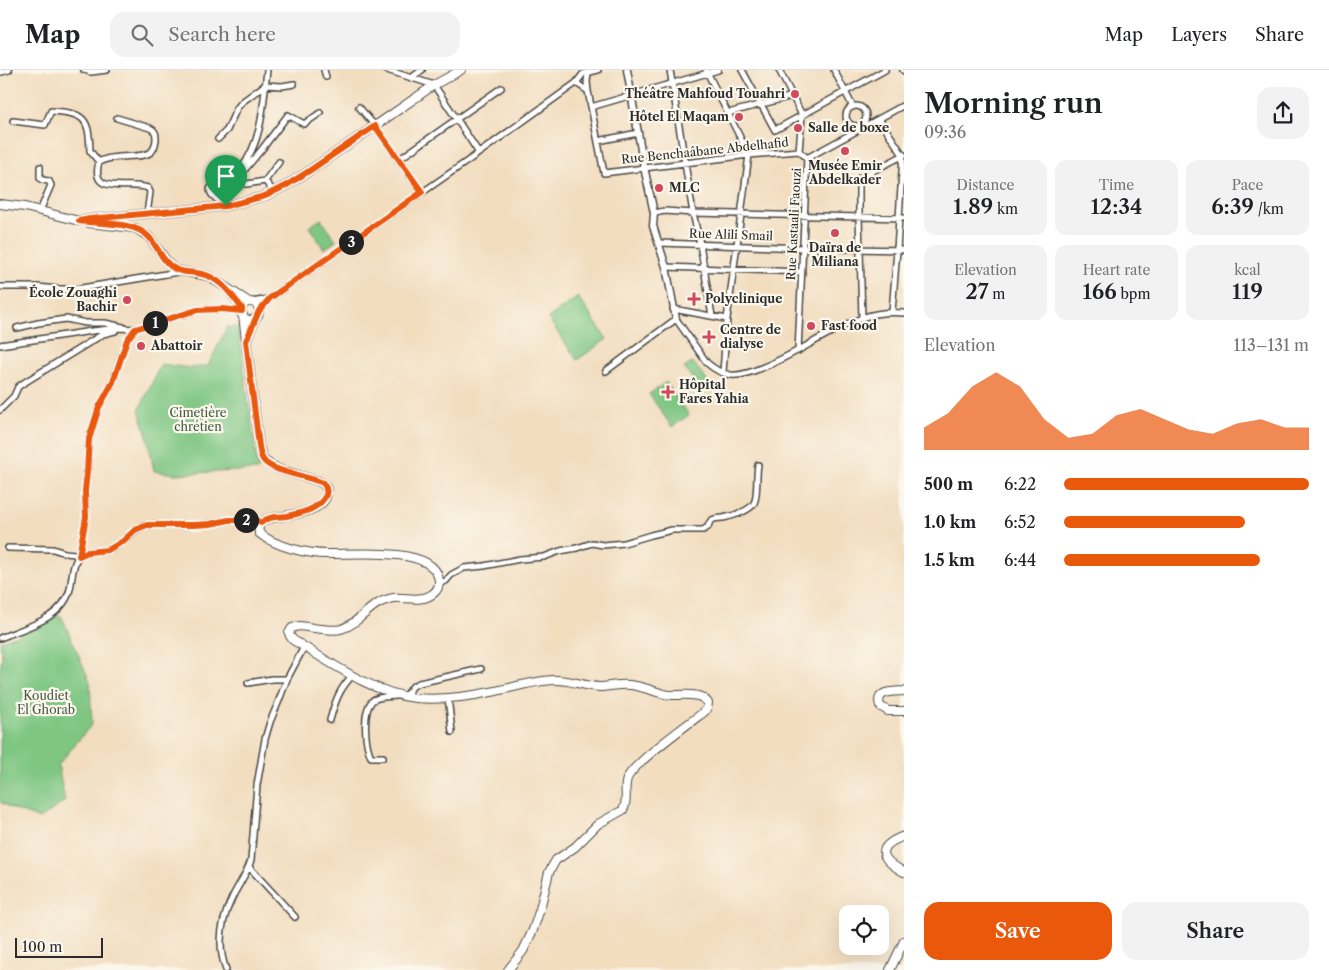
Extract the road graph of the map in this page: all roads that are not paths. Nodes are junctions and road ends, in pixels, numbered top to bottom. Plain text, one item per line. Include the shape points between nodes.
1 (10, 70) edge
2 (84, 70) edge
3 (107, 70) edge
4 (267, 70) edge
5 (324, 70) edge
6 (387, 70) edge
7 (422, 70) edge
8 (461, 70) edge
9 (598, 70) edge
10 (627, 70) edge
11 (670, 70) edge
12 (718, 70) edge
13 (742, 70) edge
14 (779, 70) edge
15 (834, 70) edge
16 (885, 70) edge
17 (0, 71) edge
18 (584, 72) edge
19 (707, 72) edge
20 (326, 77) dead end
21 (411, 78) junction
22 (576, 83) junction
23 (672, 83) junction
24 (294, 84) dead end
25 (266, 85) junction
26 (434, 85) junction
27 (501, 88) dead end
28 (588, 91) junction
29 (845, 92) junction
30 (631, 95) junction
31 (793, 96) junction
32 (761, 105) junction
33 (904, 105) edge
34 (359, 107) dead end
35 (591, 107) junction
36 (853, 107) junction
37 (320, 113) dead end
38 (728, 113) junction
39 (802, 115) junction
40 (117, 118) dead end
41 (456, 119) junction
42 (879, 119) junction
43 (13, 121) dead end
44 (375, 126) junction
45 (862, 126) junction
46 (638, 133) junction
47 (218, 139) dead end
48 (598, 141) junction
49 (799, 151) junction
50 (479, 153) junction
51 (749, 155) junction
52 (903, 155) edge
53 (807, 158) junction
54 (398, 160) junction
55 (99, 162) junction
56 (279, 162) dead end
57 (685, 163) junction
58 (40, 167) dead end
59 (644, 167) junction
60 (265, 181) junction
61 (274, 192) junction
62 (422, 192) junction
63 (0, 204) edge
64 (226, 206) junction
65 (40, 211) junction
66 (654, 213) junction
67 (693, 213) junction
68 (147, 214) junction
69 (741, 214) junction
70 (804, 215) junction
71 (859, 217) junction
72 (902, 218) edge
73 (79, 221) junction
74 (659, 243) junction
75 (700, 244) junction
76 (737, 246) junction
77 (803, 248) junction
78 (860, 250) junction
79 (897, 250) junction
80 (904, 250) edge
81 (666, 267) junction
82 (704, 268) junction
83 (734, 269) junction
84 (181, 271) junction
85 (802, 272) junction
86 (224, 286) junction
87 (0, 287) edge
88 (270, 298) junction
89 (251, 302) junction
90 (674, 310) junction
91 (242, 311) junction
92 (892, 312) junction
93 (904, 313) edge
94 (258, 314) junction
95 (712, 316) junction
96 (862, 317) junction
97 (676, 319) junction
98 (727, 319) junction
99 (17, 328) dead end
100 (126, 328) junction
101 (135, 329) junction
102 (246, 341) junction
103 (0, 345) edge
104 (798, 351) junction
105 (606, 371) dead end
106 (723, 372) junction
107 (0, 410) edge
108 (758, 465) dead end
109 (261, 523) junction
110 (8, 548) dead end
111 (79, 556) junction
112 (439, 583) junction
113 (0, 638) edge
114 (304, 647) junction
115 (481, 669) dead end
116 (352, 675) junction
117 (286, 679) junction
118 (248, 683) dead end
119 (904, 691) edge
120 (403, 696) junction
121 (448, 698) junction
122 (904, 711) edge
123 (330, 720) dead end
124 (452, 732) dead end
125 (383, 757) dead end
126 (904, 836) edge
127 (249, 867) junction
128 (904, 872) edge
129 (295, 917) dead end
130 (904, 941) edge
131 (226, 970) edge
132 (508, 970) edge
133 (890, 970) edge

1 - 17 street
2 - 3 street
4 - 25 street
5 - 20 street
6 - 21 street
7 - 21 street
8 - 26 main road
9 - 18 street
10 - 30 street
11 - 23 street
12 - 19 street
13 - 32 street
14 - 31 street
15 - 29 street
16 - 29 street
18 - 22 street
18 - 28 street
19 - 23 street
19 - 38 street
21 - 26 street
22 - 28 street
22 - 50 street
23 - 30 street
23 - 57 street
24 - 25 street
25 - 47 street via 242,102 227,130
25 - 64 street via 261,125 246,160 239,170 214,183 210,190
26 - 41 street
26 - 44 main road
27 - 41 street
28 - 35 street
29 - 36 street
29 - 39 street
30 - 35 street
30 - 46 street
31 - 32 street
31 - 39 street
32 - 38 street
32 - 39 street via 775,130
33 - 42 street
34 - 44 street
35 - 48 street
36 - 45 street via 860,107 865,112
36 - 45 street via 846,114 847,120 852,125
37 - 60 street via 304,124 288,115 241,176 242,183
38 - 51 street
39 - 49 street
40 - 55 street via 155,131 154,148 145,155 109,157
41 - 50 street
41 - 54 street
42 - 45 street
42 - 52 street
43 - 55 street via 45,125 51,112 75,114 87,124 90,151
44 - 54 street
44 - 61 main road
45 - 53 street
46 - 48 street
46 - 59 street
48 - 59 street, Rue Benchaâbane Abdelhafid via 604,173
49 - 51 street, Rue Benchaâbane Abdelhafid
49 - 53 street, Rue Benchaâbane Abdelhafid
50 - 62 street
51 - 57 street, Rue Benchaâbane Abdelhafid
51 - 69 street
52 - 71 street via 859,178
52 - 72 street
53 - 70 street, Rue Kastaali Faouzi
54 - 62 street
55 - 68 street via 97,173 102,182 148,188
56 - 60 street
57 - 59 street, Rue Benchaâbane Abdelhafid
57 - 67 street
58 - 65 street via 40,178 51,185
59 - 66 street
60 - 61 street
61 - 64 main road
62 - 88 street
63 - 65 main road
64 - 68 main road
65 - 73 main road
66 - 67 street
66 - 74 street via 652,226
67 - 69 street
67 - 75 street
68 - 73 main road
69 - 70 street
69 - 76 street
70 - 71 street
70 - 77 street, Rue Kastaali Faouzi
71 - 72 street
71 - 78 street
72 - 79 street
73 - 84 main road via 135,228 149,237 174,269
74 - 75 street, Rue Alili Smail
74 - 81 street
75 - 76 street, Rue Alili Smail
75 - 82 street
76 - 77 street, Rue Alili Smail
76 - 83 street
77 - 78 street, Rue Alili Smail
77 - 85 street, Rue Kastaali Faouzi
78 - 79 street, Rue Alili Smail
78 - 96 street
79 - 80 street, Rue Alili Smail
79 - 92 street
81 - 82 street
81 - 90 street
82 - 83 street
82 - 95 street
83 - 85 street
83 - 98 street
84 - 86 main road via 208,276
84 - 87 street via 76,289
85 - 104 street, Rue Kastaali Faouzi
86 - 89 main road
86 - 91 main road
88 - 89 street
88 - 94 street
89 - 91 main road via 246,303
89 - 94 main road via 257,306
90 - 95 street
90 - 97 street
91 - 94 main road via 245,318 251,319
91 - 101 street via 197,310
91 - 102 main road
92 - 93 street
92 - 96 street
94 - 102 main road
95 - 98 street
96 - 104 street
97 - 105 street
97 - 106 street via 707,363
98 - 106 street
99 - 100 street via 66,319 105,322
100 - 101 street
100 - 103 street
101 - 107 street via 103,334 90,341 18,387
101 - 111 street via 127,340 89,439 86,517
102 - 109 main road via 263,460 278,469 323,483 327,489 318,506 308,511 268,518
104 - 106 street via 751,372 730,375
108 - 112 street via 754,504 734,515 712,520 703,530 672,530 624,543 592,543 544,557 464,568
109 - 111 street via 256,520 229,520 194,525 147,525 108,550
109 - 112 main road via 258,530 262,536 294,550 408,556 421,560 434,569
110 - 111 street via 52,549
111 - 113 street via 65,601 40,622
112 - 114 main road via 434,594 426,598 396,597 378,603 340,630 292,628 291,638
114 - 116 main road
114 - 117 street
115 - 120 street via 419,683
116 - 120 main road
116 - 123 street via 339,692
117 - 118 street
117 - 127 street via 261,756
119 - 122 main road via 884,693 878,700 884,709
120 - 121 main road
120 - 125 street via 376,699 368,708 365,721 369,752 371,757
121 - 124 street
121 - 132 main road via 530,683 569,680 599,687 635,685 668,694 698,696 708,703 704,712 635,767 626,779 623,810 603,820 556,860 549,872 533,930 523,951
126 - 128 main road via 890,842 884,851 888,861
127 - 129 street
127 - 131 street via 232,899 222,932
130 - 133 main road

